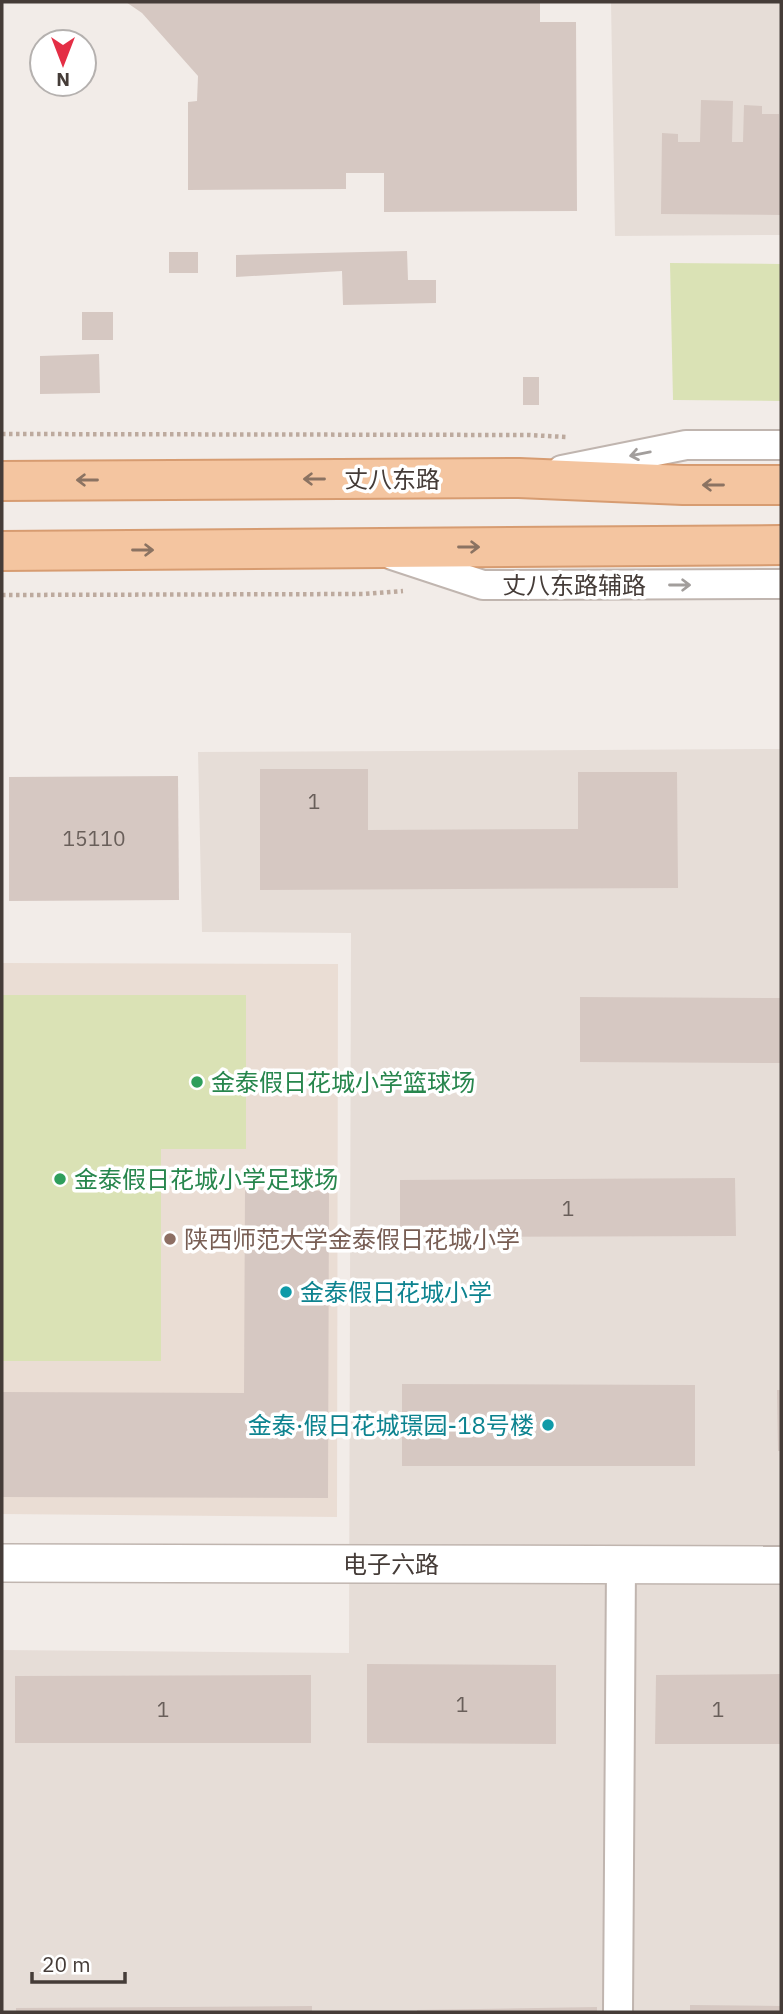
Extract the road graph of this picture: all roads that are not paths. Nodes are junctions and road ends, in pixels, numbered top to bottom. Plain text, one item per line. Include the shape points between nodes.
1 (781, 445) edge
2 (519, 478) junction
3 (2, 481) edge
4 (781, 485) edge
5 (781, 545) edge
6 (373, 548) junction
7 (2, 551) edge
8 (781, 584) edge
9 (2, 1563) edge
10 (621, 1565) junction
11 (781, 1565) edge
12 (618, 2012) edge

1 -> 2 street via 685,445
2 -> 3 main road, 丈八东路
4 -> 2 main road, 丈八东路
6 -> 5 main road
7 -> 6 main road
6 -> 8 street, 丈八东路辅路 via 483,585
9 - 10 street, 电子六路
10 - 11 street, 电子六路
10 - 12 street

